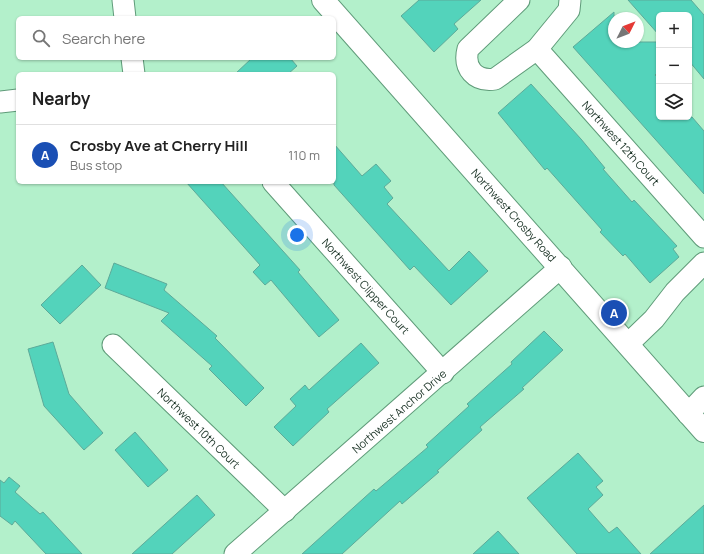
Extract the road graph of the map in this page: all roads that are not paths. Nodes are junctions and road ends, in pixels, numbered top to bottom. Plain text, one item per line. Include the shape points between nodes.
1 (123, 0) edge
2 (323, 0) edge
3 (519, 0) edge
4 (570, 0) edge
5 (126, 16) edge
6 (537, 49) junction
7 (132, 60) edge
8 (134, 72) edge
9 (16, 100) edge
10 (0, 102) edge
11 (275, 184) edge
12 (704, 237) edge
13 (704, 263) edge
14 (561, 268) junction
15 (628, 344) junction
16 (112, 345) dead end
17 (443, 373) junction
18 (704, 397) edge
19 (688, 414) junction
20 (704, 431) edge
21 (284, 511) junction
22 (235, 554) edge

1 - 5 street
2 - 14 street, Northwest Crosby Road
3 - 6 street via 468,49 467,65 478,78 495,79
4 - 6 street via 569,10
6 - 12 street, Northwest 12th Court
7 - 8 street
9 - 10 street
11 - 17 street, Northwest Clipper Court
13 - 15 street via 680,286 654,320
14 - 15 street, Northwest Crosby Road
14 - 17 street, Northwest Anchor Drive
15 - 19 street, Northwest Crosby Road
16 - 21 street, Northwest 10th Court
17 - 21 street, Northwest Anchor Drive
18 - 19 street
19 - 20 street, Northwest Crosby Road
21 - 22 street, Northwest Anchor Drive

